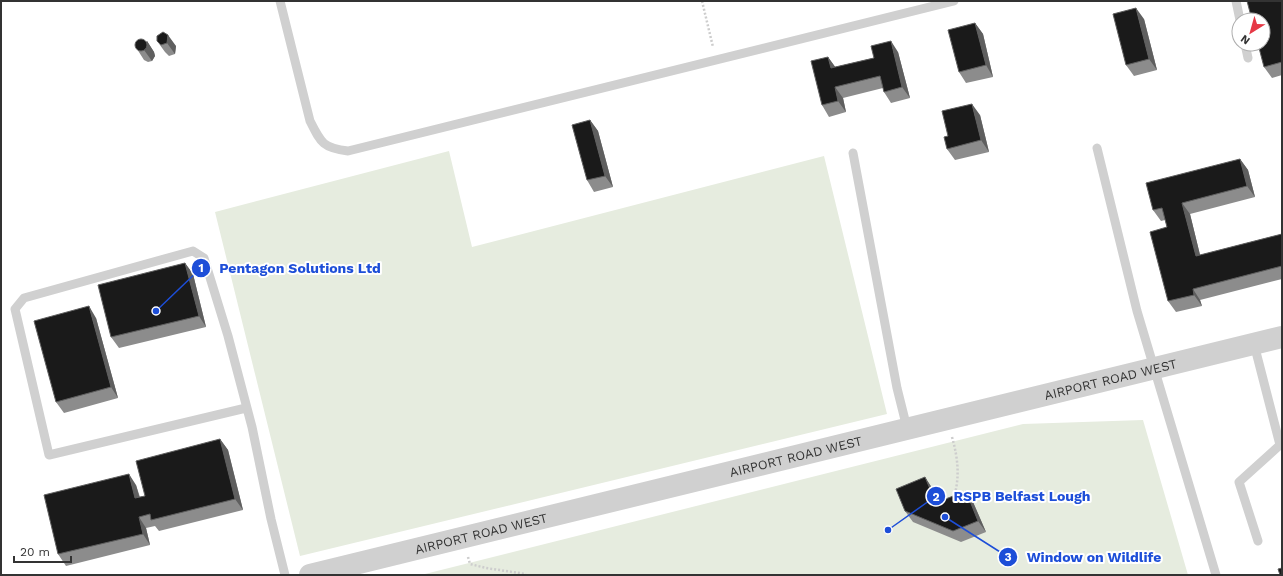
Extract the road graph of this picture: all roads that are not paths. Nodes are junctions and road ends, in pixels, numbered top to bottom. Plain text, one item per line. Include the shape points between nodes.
1 (280, 1) edge
2 (954, 1) edge
3 (1236, 1) edge
4 (1238, 12) edge
5 (1247, 52) edge
6 (1248, 58) dead end
7 (1097, 148) dead end
8 (853, 152) dead end
9 (1282, 337) edge
10 (1254, 344) junction
11 (1155, 368) junction
12 (246, 408) junction
13 (907, 428) junction
14 (1258, 541) dead end
15 (286, 575) edge
16 (310, 575) edge
17 (1216, 575) edge

1 - 2 lane via 310,121 319,139 331,149 348,151
3 - 4 lane
5 - 6 lane
7 - 11 lane
8 - 13 lane via 897,388
9 - 10 street, AIRPORT ROAD WEST
10 - 11 street, AIRPORT ROAD WEST
10 - 14 lane via 1280,446 1239,482
11 - 13 street, AIRPORT ROAD WEST
11 - 17 lane
12 - 12 lane via 228,336 204,258 193,252 24,298 15,309 49,455
12 - 15 lane
13 - 16 street, AIRPORT ROAD WEST

